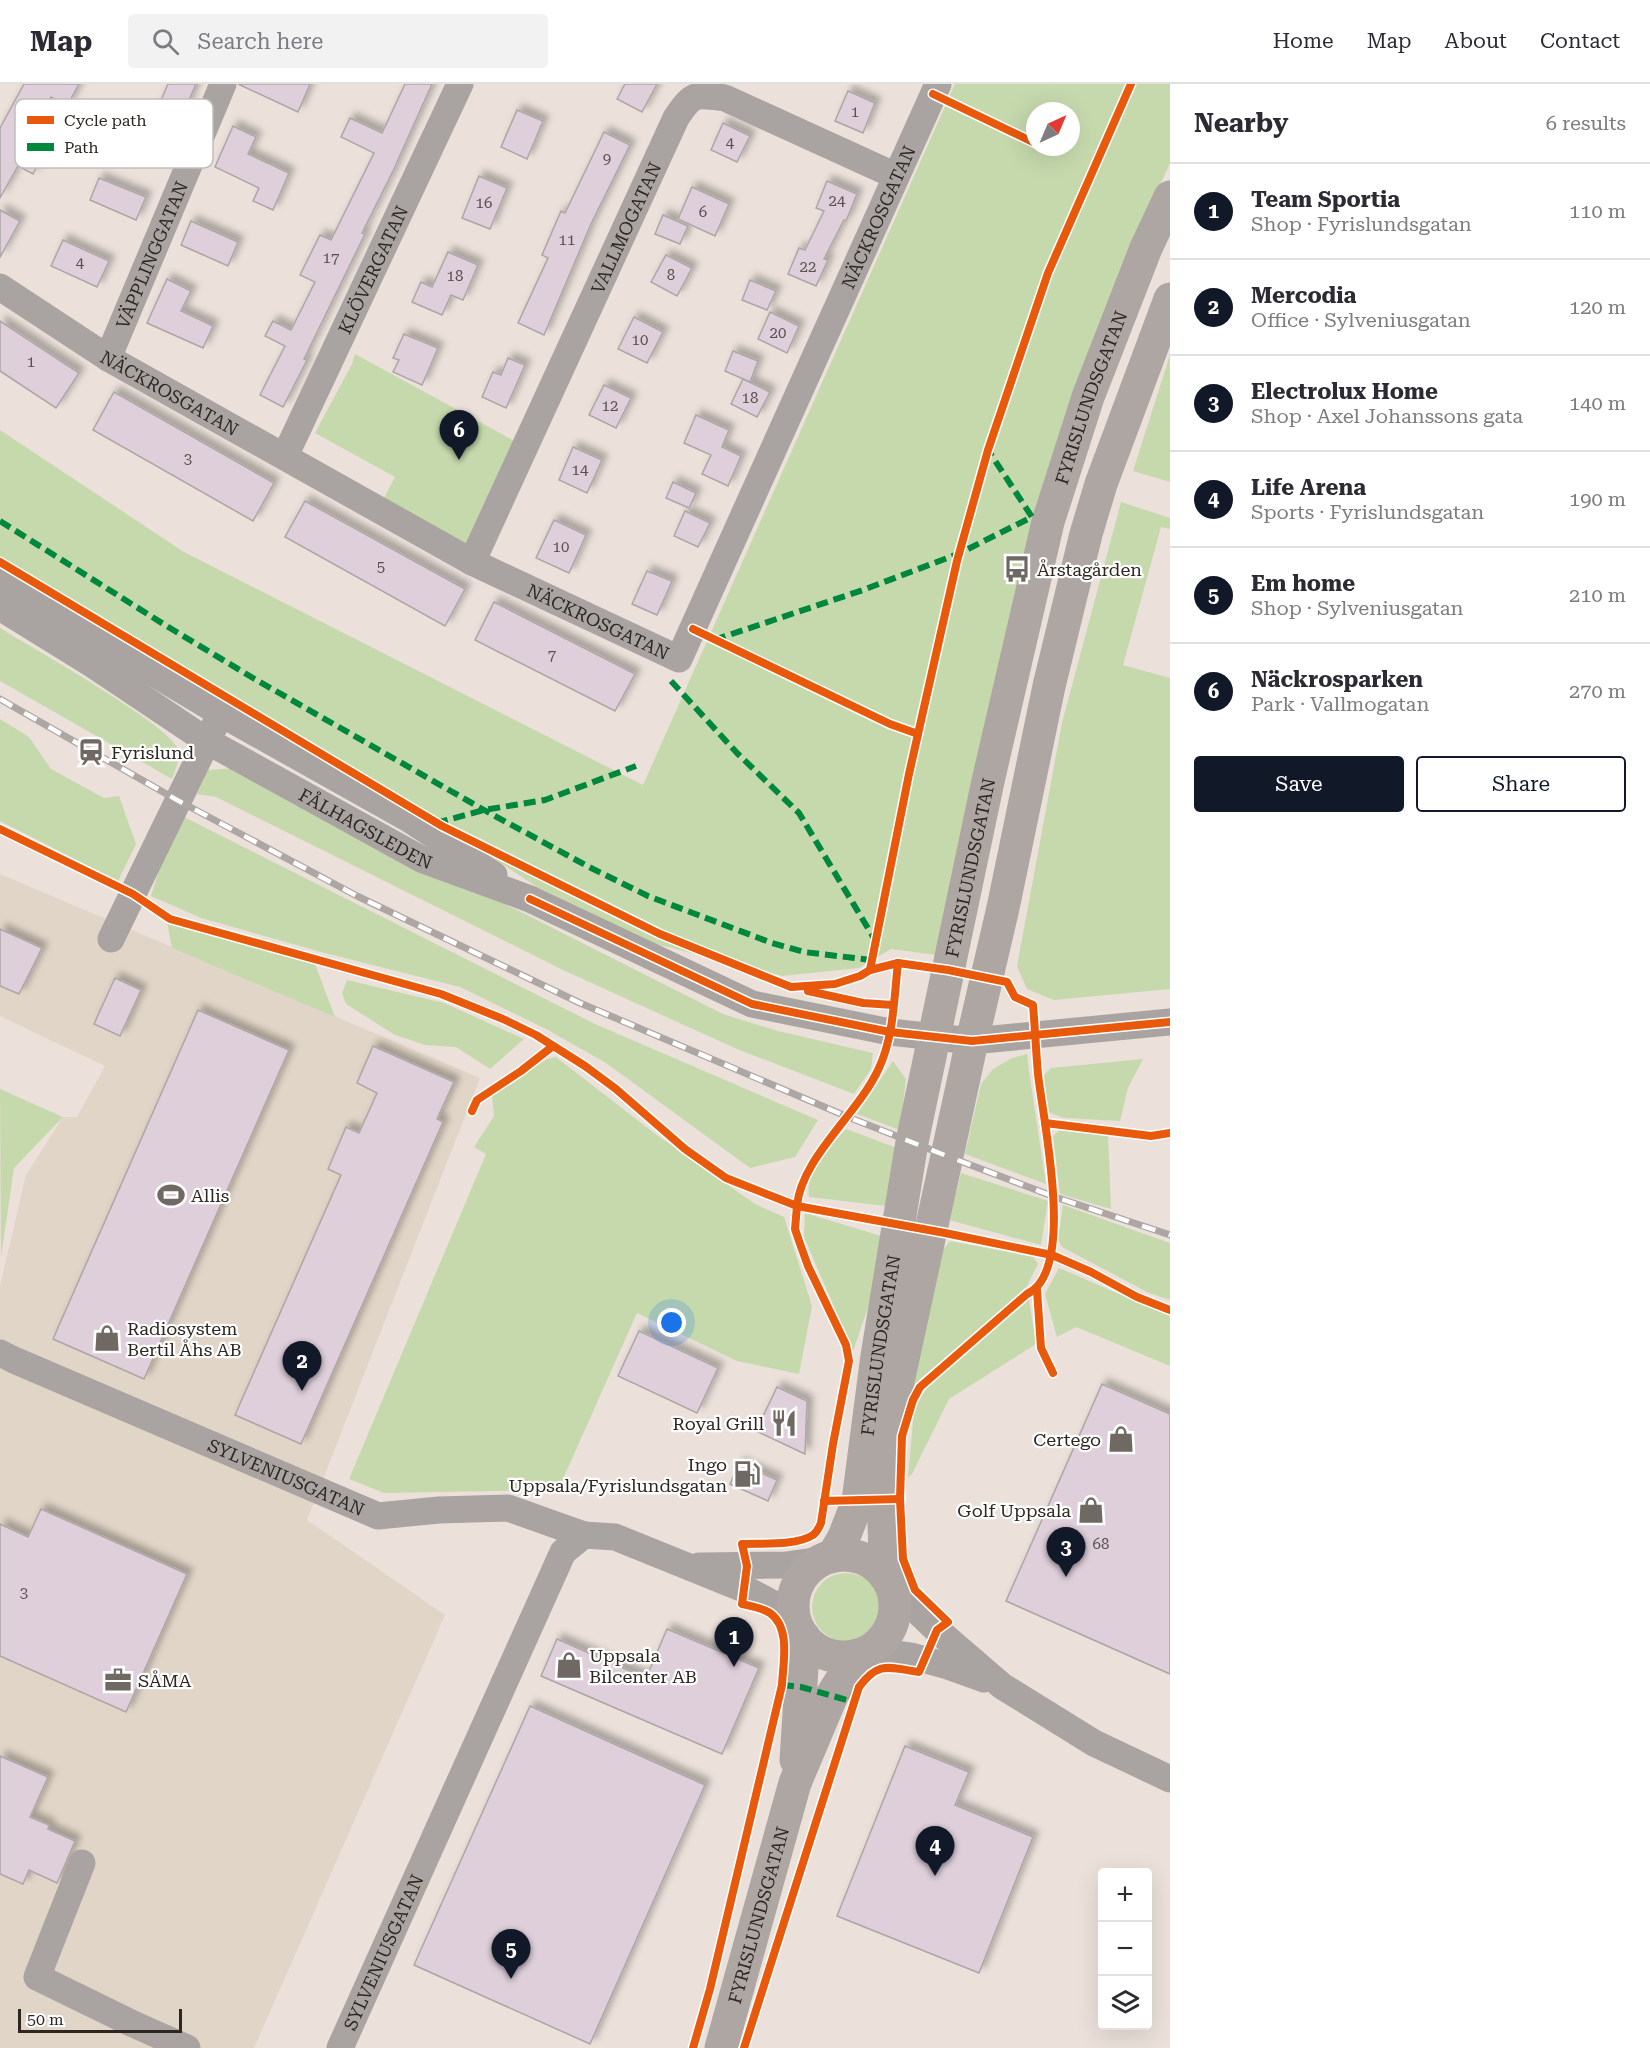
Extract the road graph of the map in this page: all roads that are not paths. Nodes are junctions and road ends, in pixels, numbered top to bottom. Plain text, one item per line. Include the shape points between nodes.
1 (223, 84) edge
2 (459, 84) edge
3 (938, 84) edge
4 (213, 108) edge
5 (188, 168) edge
6 (896, 176) junction
7 (1170, 196) edge
8 (0, 286) edge
9 (1170, 299) edge
10 (108, 358) junction
11 (285, 456) junction
12 (472, 562) junction
13 (0, 582) edge
14 (0, 607) edge
15 (220, 713) junction
16 (207, 741) junction
17 (530, 899) junction
18 (111, 939) dead end
19 (1170, 1022) edge
20 (933, 1037) junction
21 (972, 1041) junction
22 (0, 1353) edge
23 (584, 1535) junction
24 (827, 1558) junction
25 (686, 1566) junction
26 (889, 1582) junction
27 (799, 1626) junction
28 (863, 1652) junction
29 (1002, 1686) junction
30 (1170, 1779) edge
31 (795, 1783) junction
32 (82, 1863) dead end
33 (187, 2048) edge
34 (340, 2048) edge
35 (721, 2048) edge

1 - 4 street, VÄPPLINGGATAN
2 - 11 street, KLÖVERGATAN
3 - 6 street, NÄCKROSGATAN
5 - 10 street, VÄPPLINGGATAN
6 - 12 street, VALLMOGATAN via 724,98 700,95 687,102 676,118
6 - 12 street, NÄCKROSGATAN via 679,659
7 - 20 main road, FYRISLUNDSGATAN via 1088,397 1048,522
8 - 10 street, NÄCKROSGATAN
9 - 21 main road, FYRISLUNDSGATAN via 1086,534 1048,686
10 - 11 street, NÄCKROSGATAN
11 - 12 street, NÄCKROSGATAN
13 - 15 street, FÅLHAGSLEDEN
14 - 16 street, FÅLHAGSLEDEN
15 - 16 street
15 - 17 street, FÅLHAGSLEDEN via 409,819
16 - 17 street, FÅLHAGSLEDEN via 421,860
16 - 18 street
17 - 20 street, FÅLHAGSLEDEN via 752,1004
19 - 21 street, FÅLHAGSLEDEN
20 - 21 street, FÅLHAGSLEDEN
20 - 24 main road, FYRISLUNDSGATAN via 877,1356 858,1501 844,1537
21 - 26 main road, FYRISLUNDSGATAN via 894,1400 883,1501
22 - 23 street, SYLVENIUSGATAN via 378,1516 508,1508
23 - 25 street, SYLVENIUSGATAN via 615,1537
23 - 34 street, SYLVENIUSGATAN via 563,1552
24 - 25 street, SYLVENIUSGATAN via 786,1565
24 - 26 main road via 863,1558
24 - 27 main road via 808,1570 798,1583 794,1599
25 - 27 street, SYLVENIUSGATAN via 751,1592
26 - 28 main road via 895,1600 890,1629 881,1641
26 - 29 street
27 - 28 main road via 815,1647 828,1654 842,1657
27 - 31 main road, FYRISLUNDSGATAN
28 - 29 street via 911,1656
28 - 31 main road, FYRISLUNDSGATAN via 832,1695
29 - 30 street via 1094,1743
31 - 35 main road, FYRISLUNDSGATAN
32 - 33 street via 38,1977

